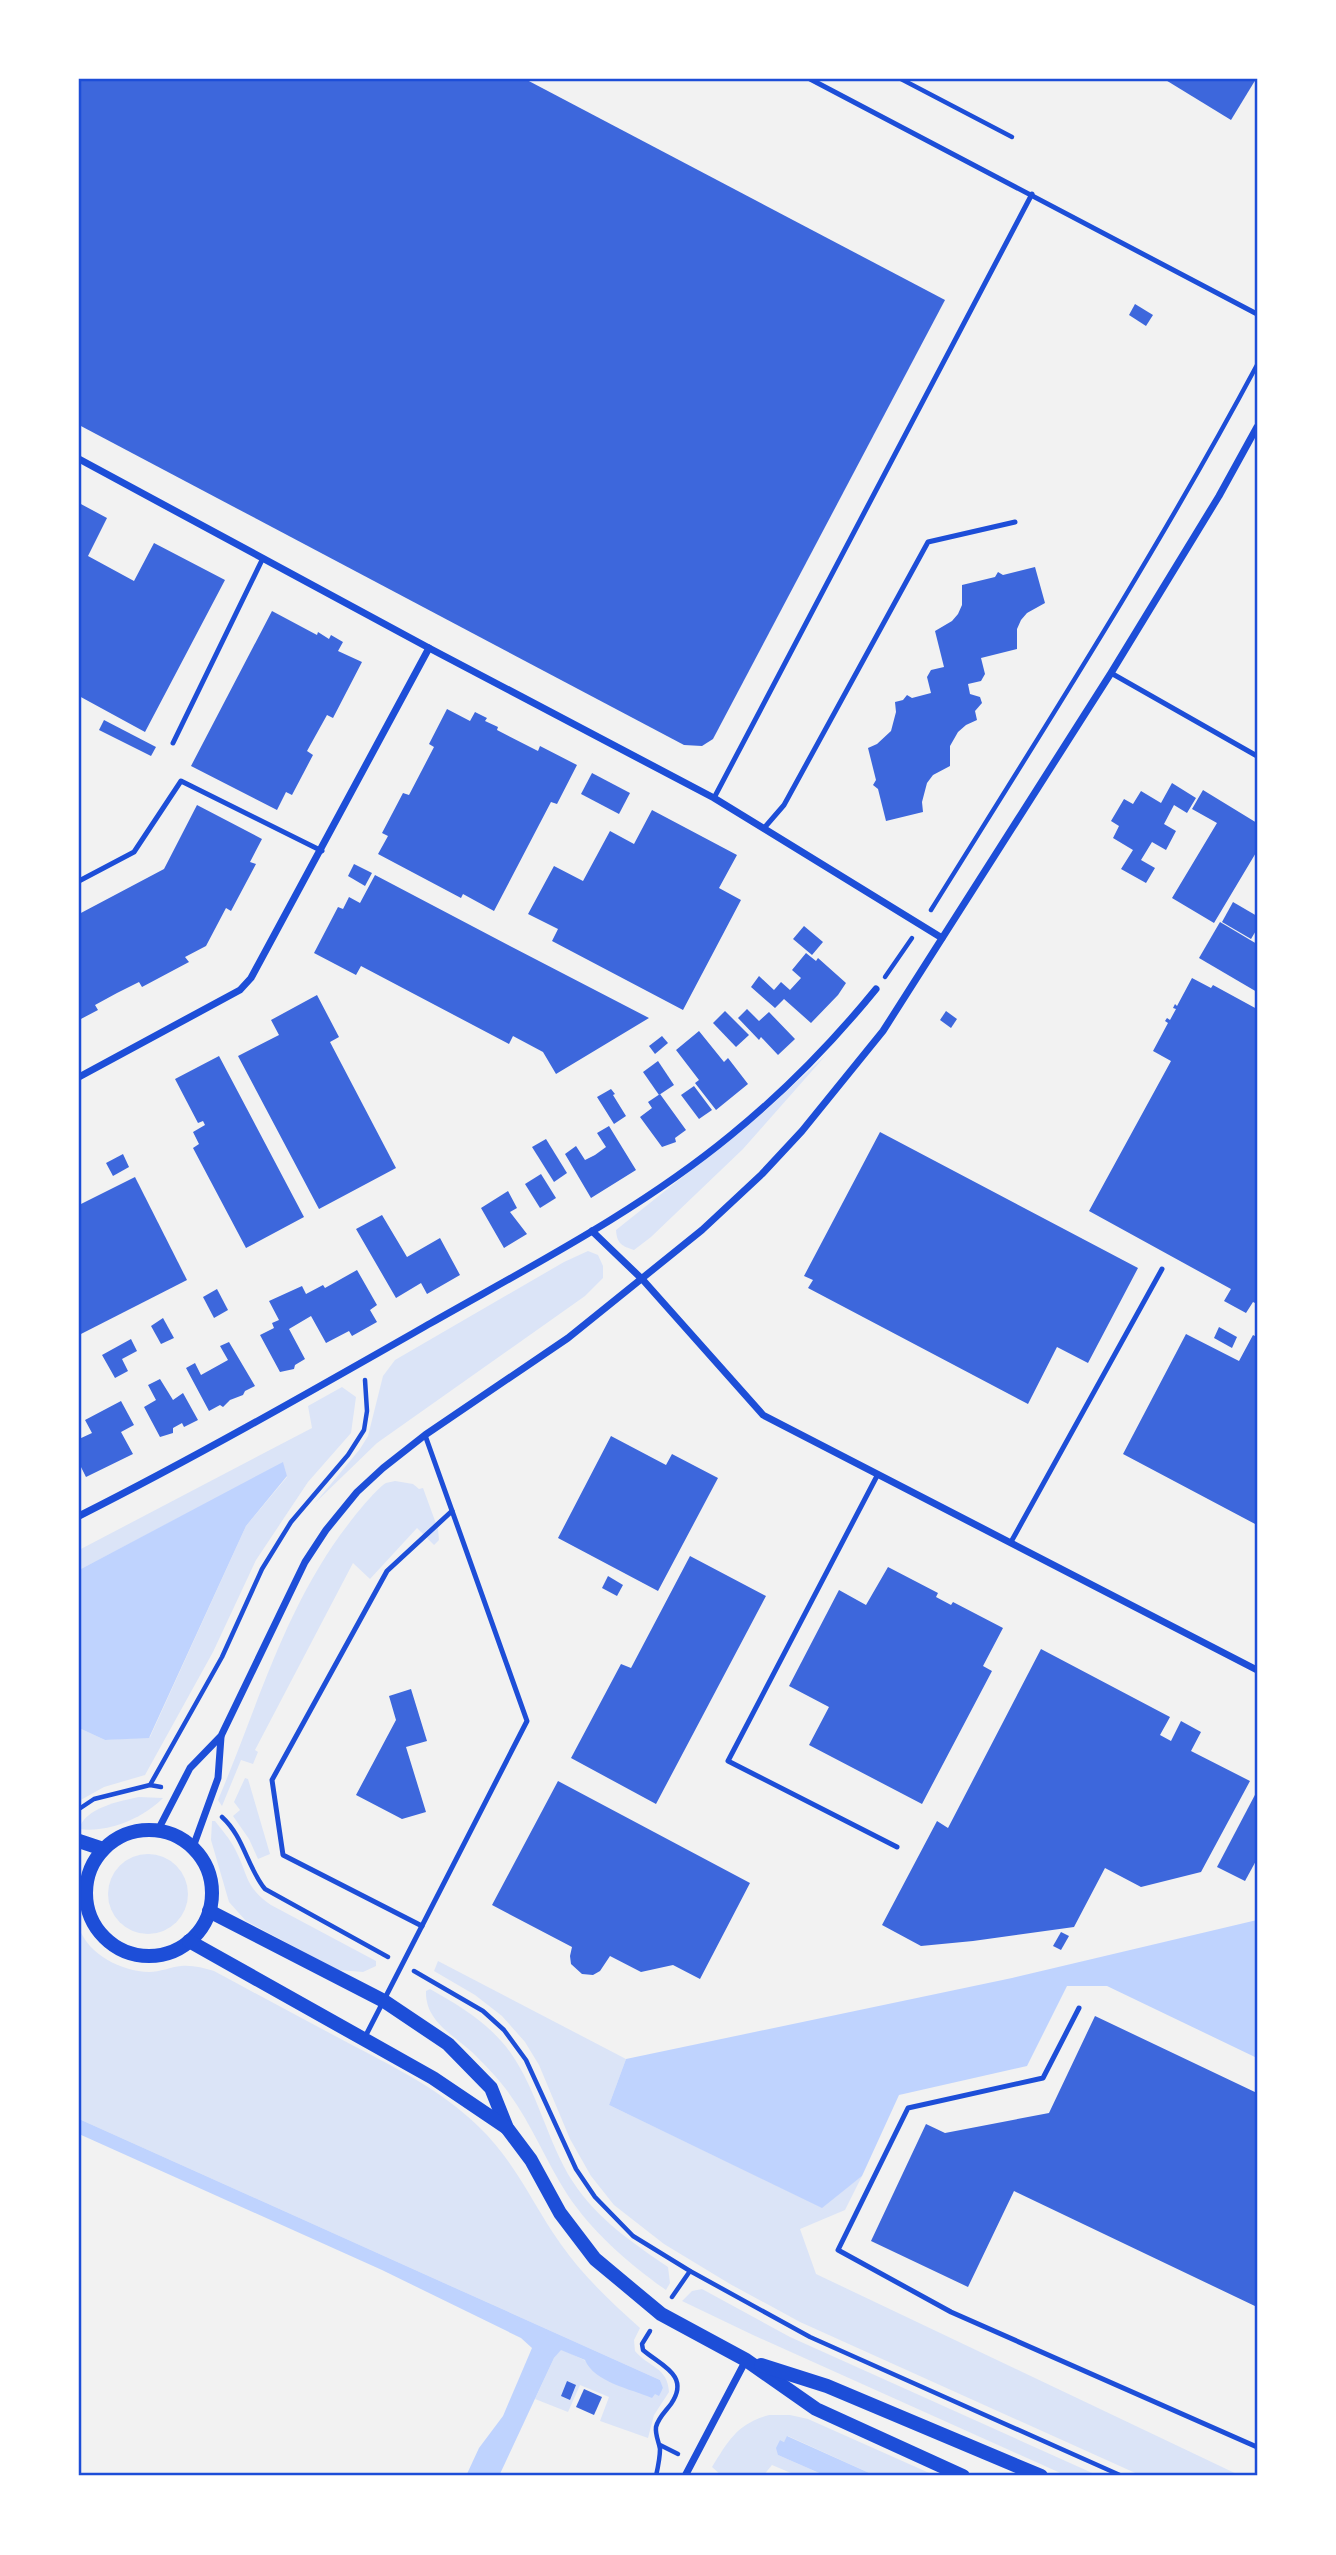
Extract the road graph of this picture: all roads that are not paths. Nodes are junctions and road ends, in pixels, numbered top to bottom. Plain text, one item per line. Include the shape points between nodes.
1 (810, 79) edge
2 (1032, 194) junction
3 (1257, 314) edge
4 (1257, 427) edge
5 (79, 460) edge
6 (1015, 522) dead end
7 (263, 558) junction
8 (429, 648) junction
9 (1111, 673) junction
10 (173, 743) dead end
11 (1257, 756) edge
12 (714, 798) junction
13 (765, 827) junction
14 (321, 851) junction
15 (79, 881) edge
16 (942, 938) junction
17 (876, 989) road end
18 (79, 1077) edge
19 (592, 1231) junction
20 (1162, 1269) dead end
21 (643, 1280) junction
22 (425, 1436) junction
23 (878, 1474) junction
24 (453, 1511) junction
25 (79, 1516) edge
26 (1011, 1542) junction
27 (1257, 1670) edge
28 (221, 1736) junction
29 (158, 1830) junction
30 (79, 1841) edge
31 (192, 1847) junction
32 (897, 1847) dead end
33 (103, 1849) junction
34 (82, 1885) edge
35 (209, 1911) junction
36 (422, 1926) junction
37 (189, 1941) junction
38 (384, 2001) junction
39 (1079, 2008) dead end
40 (364, 2039) junction
41 (507, 2128) junction
42 (746, 2360) junction
43 (1257, 2447) edge
44 (685, 2476) edge
45 (963, 2476) edge
46 (1041, 2476) edge

1 - 2 lane
2 - 3 lane
2 - 12 lane
4 - 9 street
5 - 7 street
6 - 13 lane via 928,542 784,805
7 - 8 street
7 - 10 lane
8 - 12 street
8 - 14 street
9 - 11 lane
9 - 16 street
12 - 13 street
13 - 16 street
14 - 15 lane via 181,781 134,852
14 - 18 street via 240,990
16 - 21 street via 883,1031 802,1131 762,1174
17 - 19 street via 833,1041 730,1136
19 - 21 street
19 - 25 street
20 - 26 lane
21 - 22 street via 568,1338
21 - 23 street via 763,1415
22 - 24 lane
22 - 28 street via 357,1492 326,1530 305,1562
23 - 26 street
23 - 32 lane via 728,1761
24 - 36 lane via 527,1721
24 - 36 lane via 387,1571 272,1780 284,1855
26 - 27 street
28 - 29 street via 190,1768
28 - 31 street via 218,1778
29 - 31 main road
29 - 33 main road via 129,1833
30 - 33 main road
31 - 35 main road via 206,1866 212,1888
33 - 34 main road
34 - 37 main road via 96,1927 110,1943 129,1953 171,1952
35 - 37 main road
35 - 38 main road
36 - 38 lane
37 - 40 main road
38 - 40 lane
38 - 41 main road via 476,2069 491,2088
39 - 43 lane via 1043,2078 908,2108 838,2250 951,2312
40 - 41 main road
41 - 42 main road via 595,2259 661,2314
42 - 44 street
42 - 45 main road via 816,2409
42 - 46 main road via 827,2386

